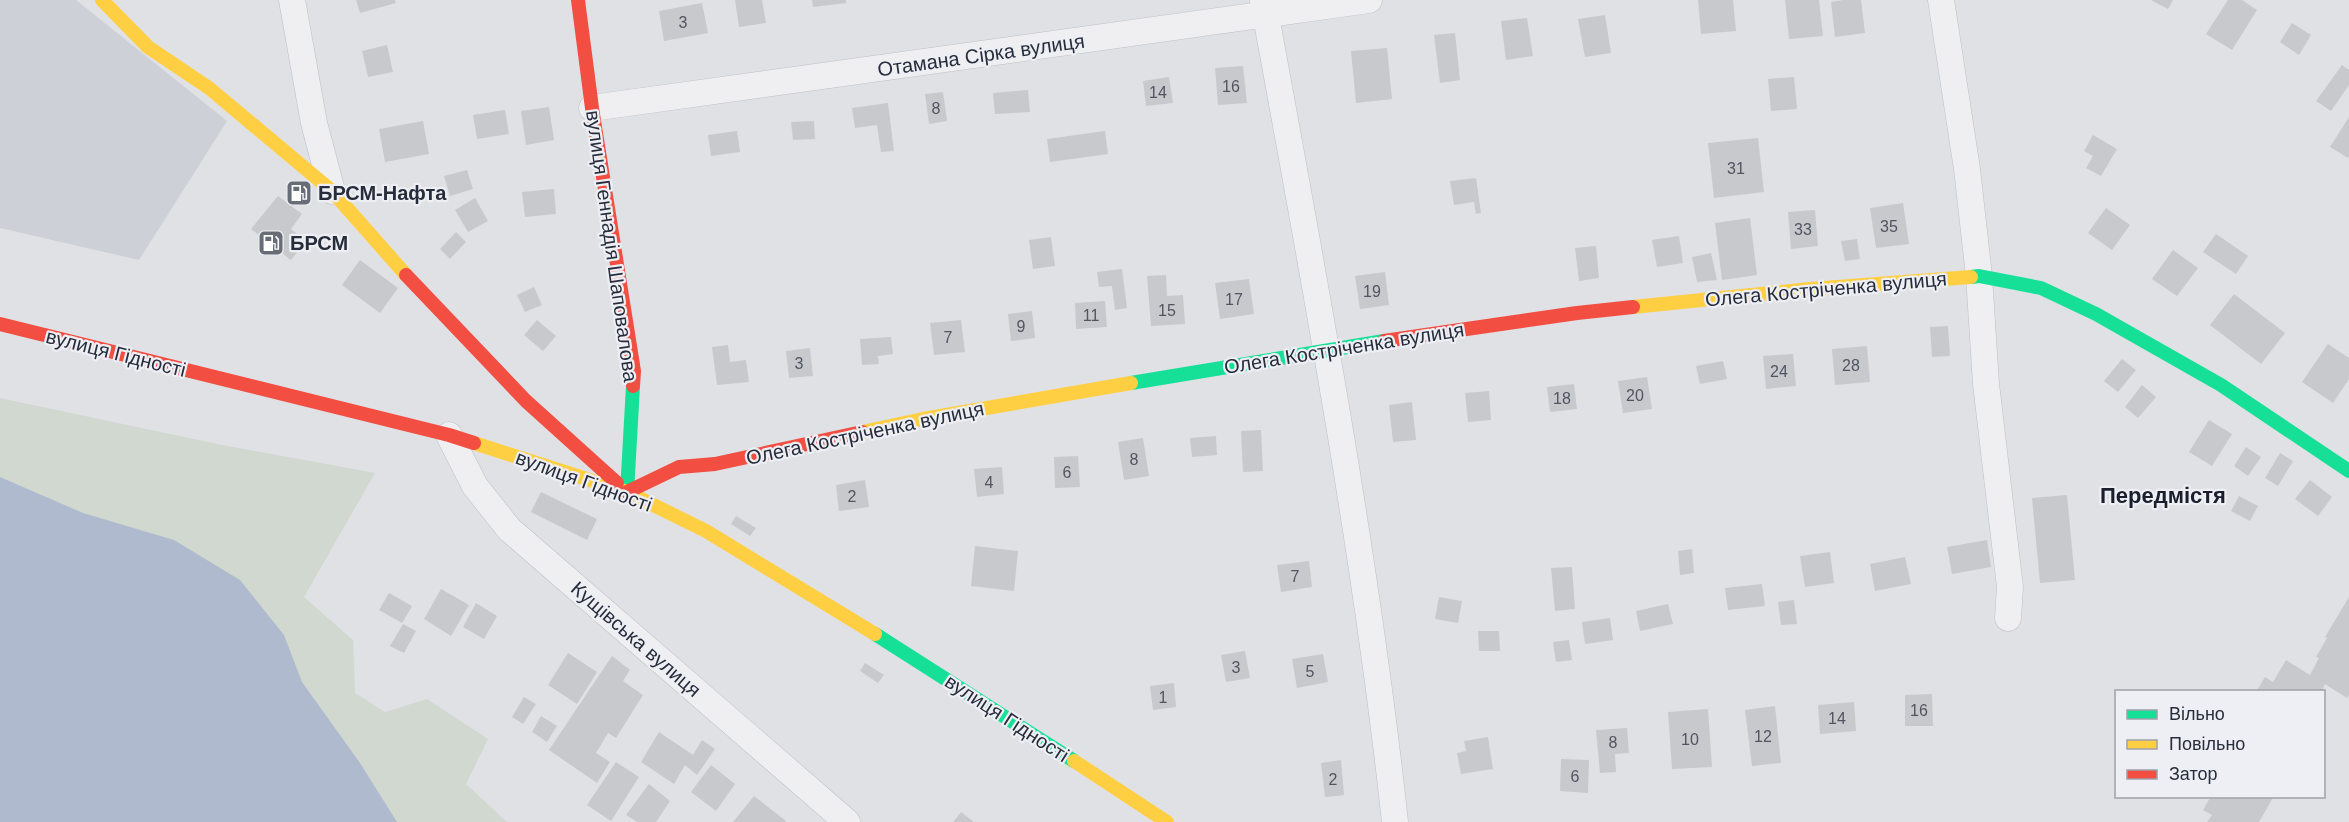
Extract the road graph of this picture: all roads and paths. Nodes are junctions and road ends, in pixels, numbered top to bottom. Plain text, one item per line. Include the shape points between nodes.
1 (102, 0) edge
2 (292, 0) edge
3 (578, 0) edge
4 (1369, 0) edge
5 (1941, 0) edge
6 (1265, 8) edge
7 (592, 108) junction
8 (332, 191) junction
9 (1978, 276) junction
10 (0, 324) edge
11 (1327, 349) junction
12 (449, 435) junction
13 (2349, 471) edge
14 (627, 492) junction
15 (2008, 618) dead end
16 (847, 822) edge
17 (1167, 822) edge
18 (1395, 822) edge

1 - 8 street via 148,47 209,88
2 - 8 street via 314,123
3 - 7 street, вулиця Геннадія Шаповалова
4 - 6 street, Отамана Сірка вулиця
5 - 9 street
6 - 7 street, Отамана Сірка вулиця
6 - 11 street
7 - 14 street, вулиця Геннадія Шаповалова via 634,371
8 - 14 street via 526,401
9 - 11 street, Олега Костріченка вулиця via 1589,312
9 - 13 street, Олега Костріченка вулиця via 2042,288 2096,314 2221,385
9 - 15 street via 1986,384 2010,587
10 - 12 street, вулиця Гідності
11 - 14 street, Олега Костріченка вулиця via 922,419 716,464 679,467
11 - 18 street via 1383,717
12 - 14 street, вулиця Гідності
12 - 16 street, Кущівська вулиця via 475,486 509,529
14 - 17 street, вулиця Гідності via 706,531 835,609

